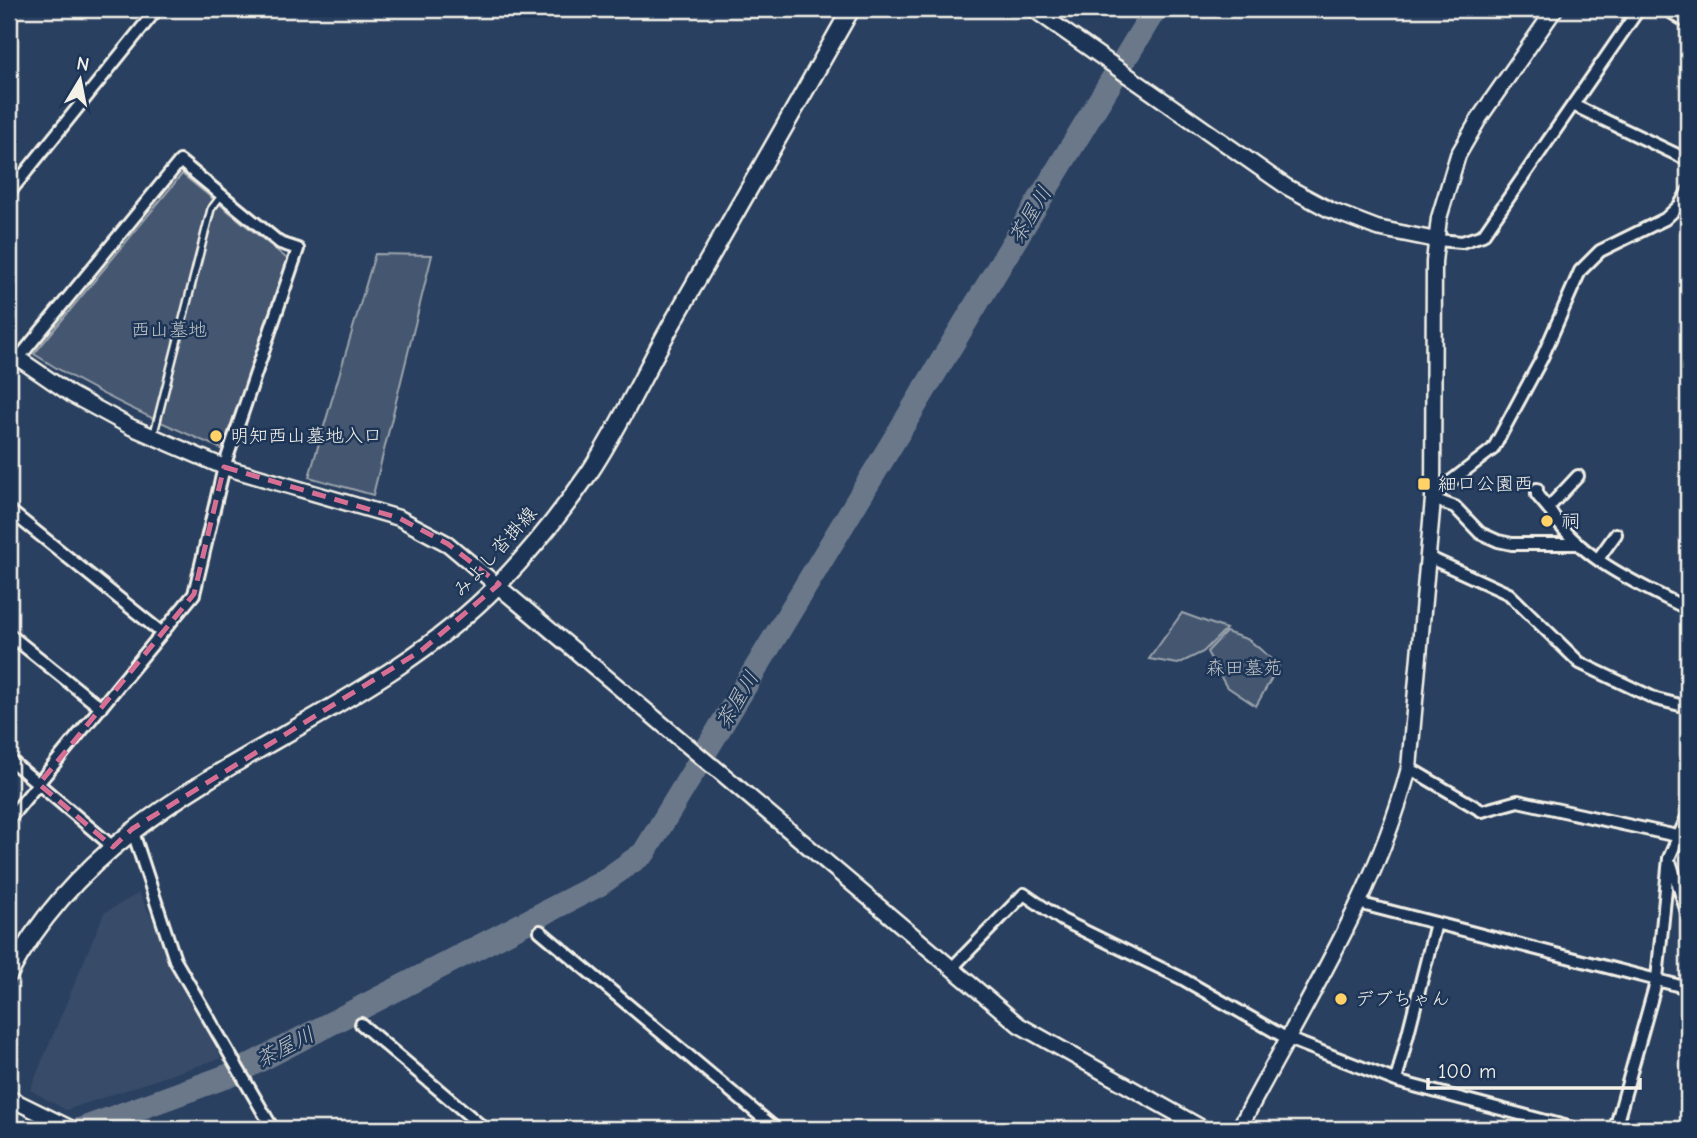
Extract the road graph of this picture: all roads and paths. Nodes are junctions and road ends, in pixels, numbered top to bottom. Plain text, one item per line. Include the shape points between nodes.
1 (157, 9) edge
2 (851, 9) edge
3 (1033, 9) edge
4 (1555, 9) edge
5 (1639, 9) edge
6 (1666, 9) edge
7 (1688, 23) edge
8 (1573, 105) junction
9 (1688, 160) edge
10 (1688, 191) edge
11 (9, 193) edge
12 (221, 196) junction
13 (1436, 240) junction
14 (13, 356) edge
15 (153, 436) junction
16 (224, 467) junction
17 (1578, 476) dead end
18 (1537, 489) dead end
19 (1433, 499) junction
20 (1548, 508) junction
21 (9, 510) edge
22 (1616, 534) dead end
23 (1576, 544) junction
24 (1430, 558) junction
25 (1598, 559) junction
26 (499, 584) junction
27 (1686, 606) edge
28 (162, 633) junction
29 (9, 634) edge
30 (1688, 707) edge
31 (101, 708) junction
32 (9, 759) edge
33 (1409, 768) junction
34 (39, 784) junction
35 (1688, 815) edge
36 (9, 819) edge
37 (132, 829) junction
38 (1677, 836) junction
39 (113, 847) junction
40 (1669, 858) junction
41 (1358, 903) junction
42 (1688, 915) edge
43 (1436, 923) junction
44 (540, 931) dead end
45 (951, 968) junction
46 (9, 974) edge
47 (1657, 979) junction
48 (1688, 988) edge
49 (361, 1024) dead end
50 (1286, 1038) junction
51 (1396, 1081) junction
52 (9, 1098) edge
53 (1556, 1127) edge
54 (72, 1129) edge
55 (273, 1129) edge
56 (485, 1129) edge
57 (776, 1129) edge
58 (1204, 1129) edge
59 (1239, 1129) edge
60 (1576, 1129) edge
61 (1615, 1129) edge

1 - 11 street
2 - 26 main road, みよし沓掛線 via 591,471
3 - 13 street via 1287,187 1377,228
4 - 13 street via 1458,155
5 - 8 street
6 - 7 street
8 - 9 street
8 - 13 street via 1483,235 1462,243
10 - 19 street via 1665,219 1600,251 1580,271 1541,359 1493,449
12 - 14 street via 180,162
12 - 15 lane via 211,209
12 - 16 street via 280,243 298,249
13 - 19 street
14 - 15 street via 72,395
15 - 16 street
16 - 26 street via 399,518 448,544
16 - 28 street via 200,581
17 - 20 street
18 - 20 street
19 - 23 street via 1455,507 1479,533 1498,541
19 - 24 street
20 - 23 street
21 - 28 street
22 - 25 street
23 - 25 street
24 - 30 street via 1508,594 1580,663 1656,699
24 - 33 street
25 - 27 street
26 - 37 main road, みよし沓掛線 via 422,650 194,786
26 - 45 street
28 - 31 street
29 - 31 street
31 - 34 street
32 - 34 street
33 - 38 street via 1482,811 1518,801
33 - 41 street via 1381,855
34 - 36 street
34 - 39 street
35 - 38 street
37 - 39 main road, みよし沓掛線
37 - 55 street via 175,960
38 - 40 street
39 - 46 main road, みよし沓掛線 via 51,911
40 - 42 street
40 - 47 street
41 - 43 street
41 - 50 street
43 - 47 street
43 - 51 street
44 - 57 street
45 - 50 street via 1024,894 1062,920 1181,978
45 - 58 street via 1019,1025
47 - 48 street
47 - 61 street
49 - 56 street
50 - 51 street
50 - 59 street
51 - 53 street
52 - 54 street
53 - 60 street

